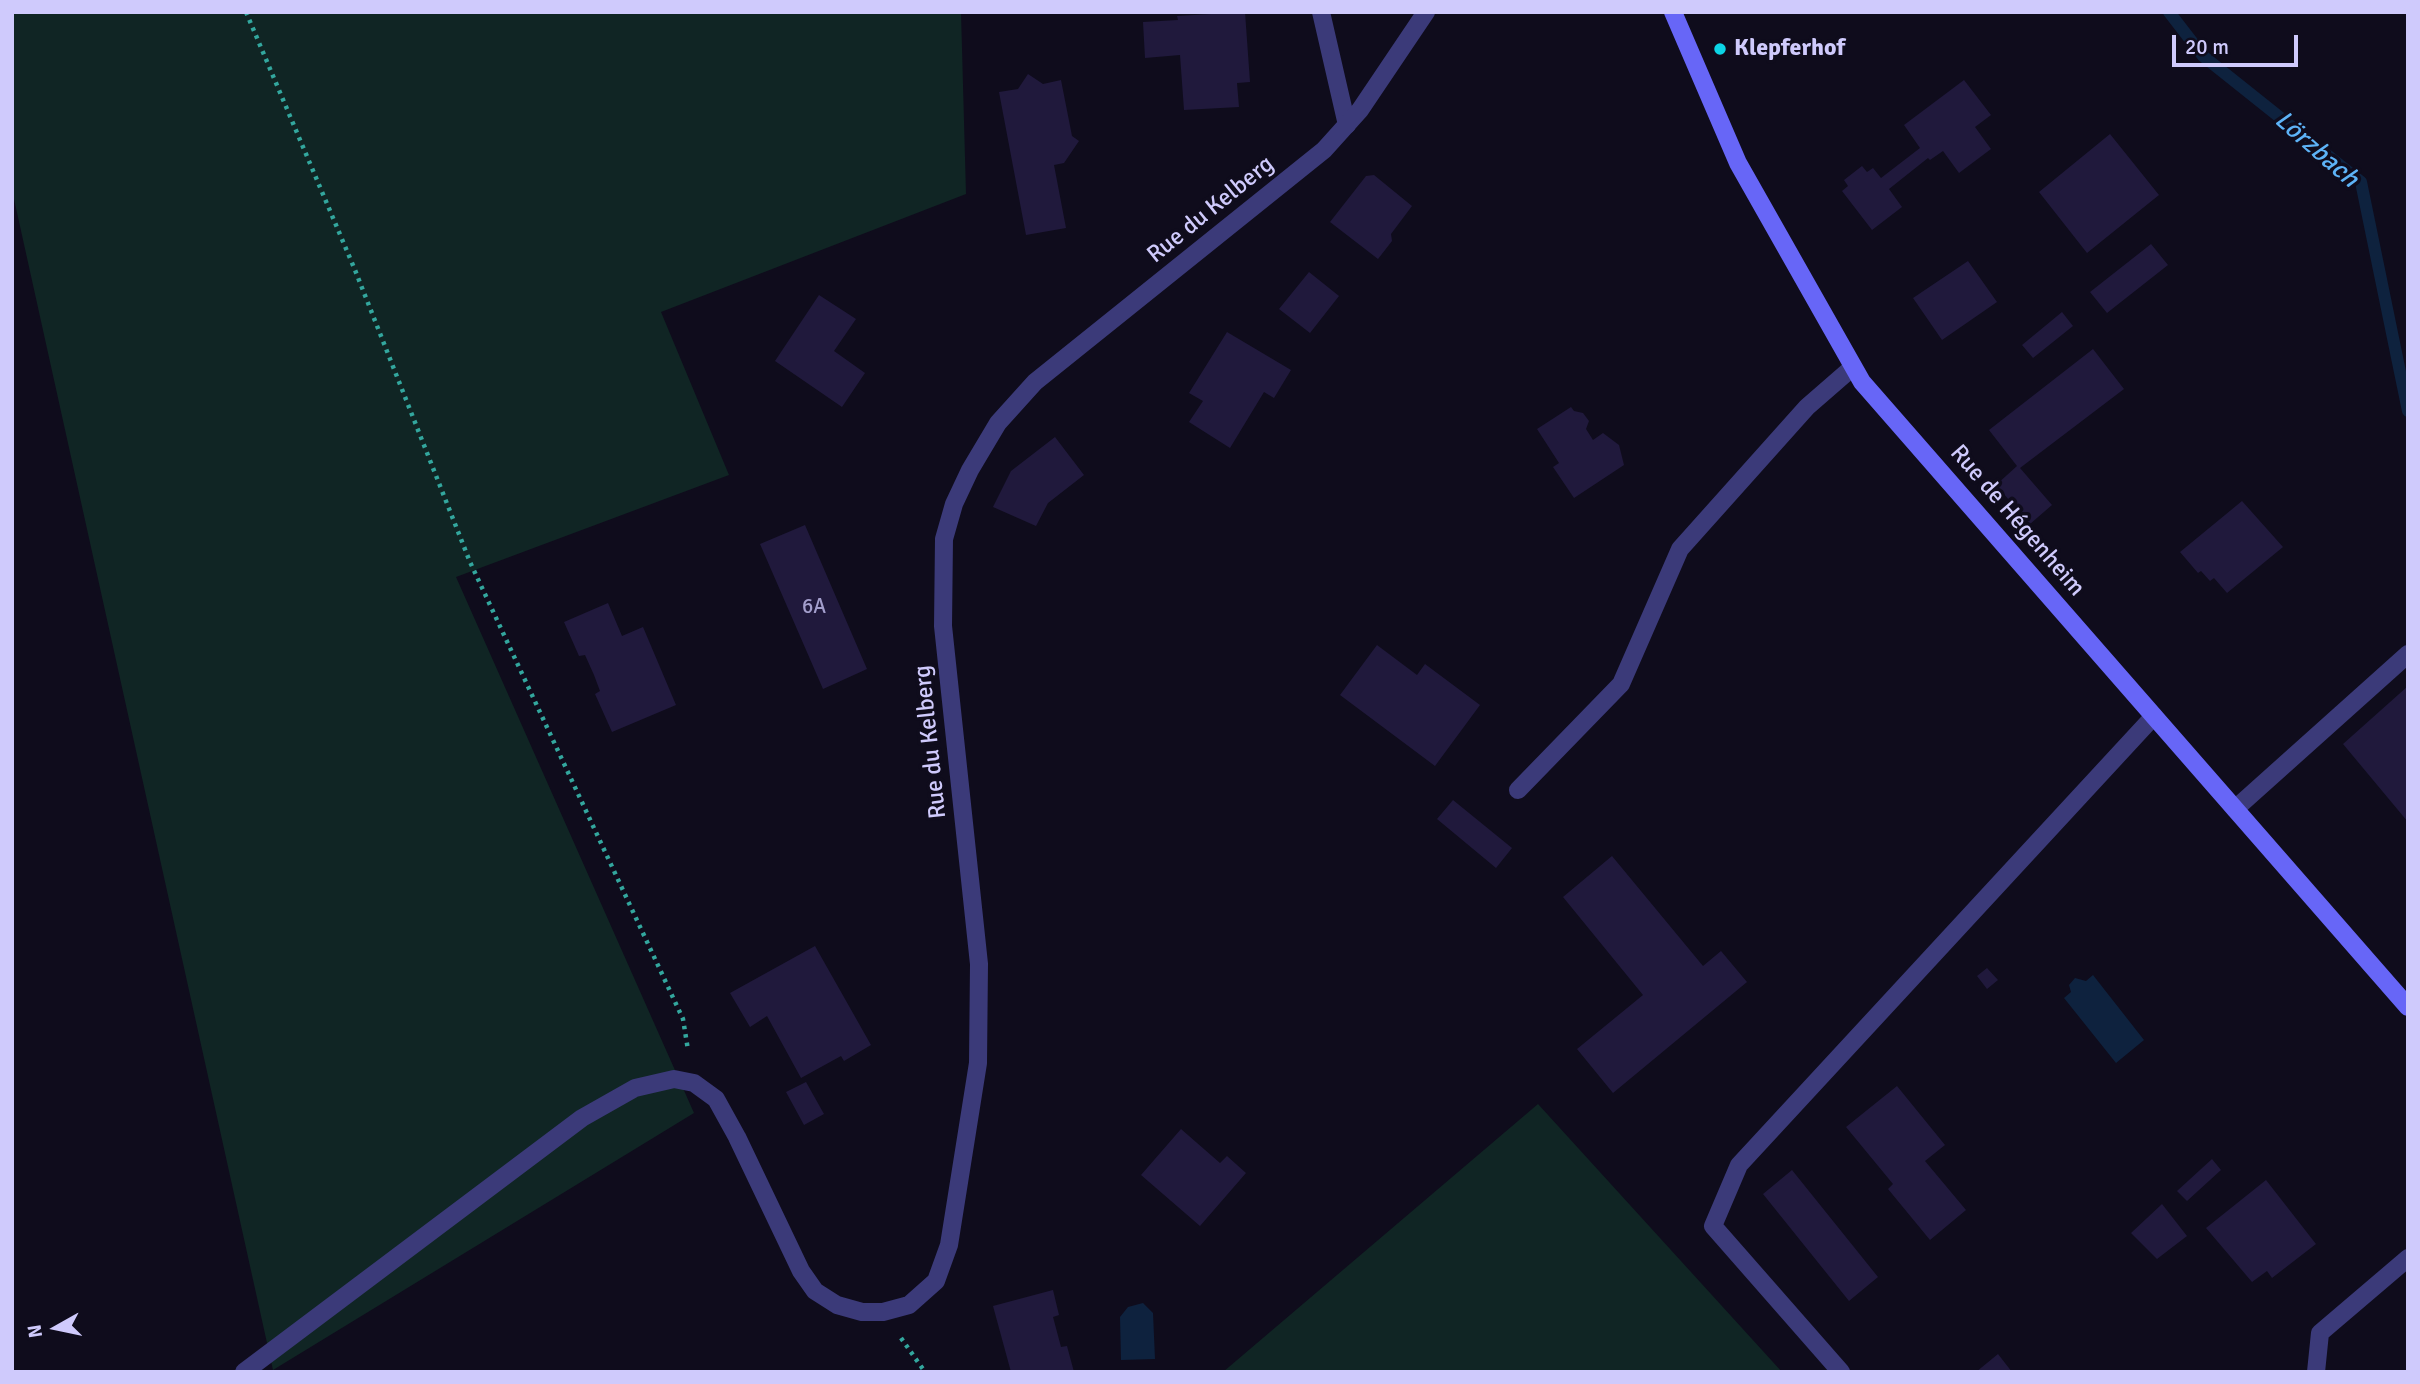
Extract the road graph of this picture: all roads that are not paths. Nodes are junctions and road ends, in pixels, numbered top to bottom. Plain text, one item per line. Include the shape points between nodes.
1 (1321, 12) edge
2 (1426, 12) edge
3 (1673, 12) edge
4 (1347, 125) junction
5 (1853, 367) junction
6 (2408, 654) edge
7 (2154, 716) junction
8 (1518, 790) dead end
9 (2235, 809) junction
10 (2408, 1007) edge
11 (2408, 1258) edge
12 (244, 1372) edge
13 (1841, 1372) edge
14 (2316, 1372) edge

1 - 4 street
2 - 4 street, Rue du Kelberg
3 - 5 main road, Rue de Hégenheim via 1738,163
4 - 12 street, Rue du Kelberg via 1324,150 1035,382 998,424 954,504 944,539 943,626 979,964 978,1063 949,1245 936,1281 909,1305 883,1311 850,1309 814,1291 716,1099 694,1083 674,1079 635,1088 582,1118
5 - 7 main road, Rue de Hégenheim
5 - 8 street via 1807,407 1680,549 1621,684
6 - 9 street
7 - 9 main road, Rue de Hégenheim
7 - 13 street via 1740,1165 1713,1226
9 - 10 main road, Rue de Hégenheim
11 - 14 street via 2320,1333

